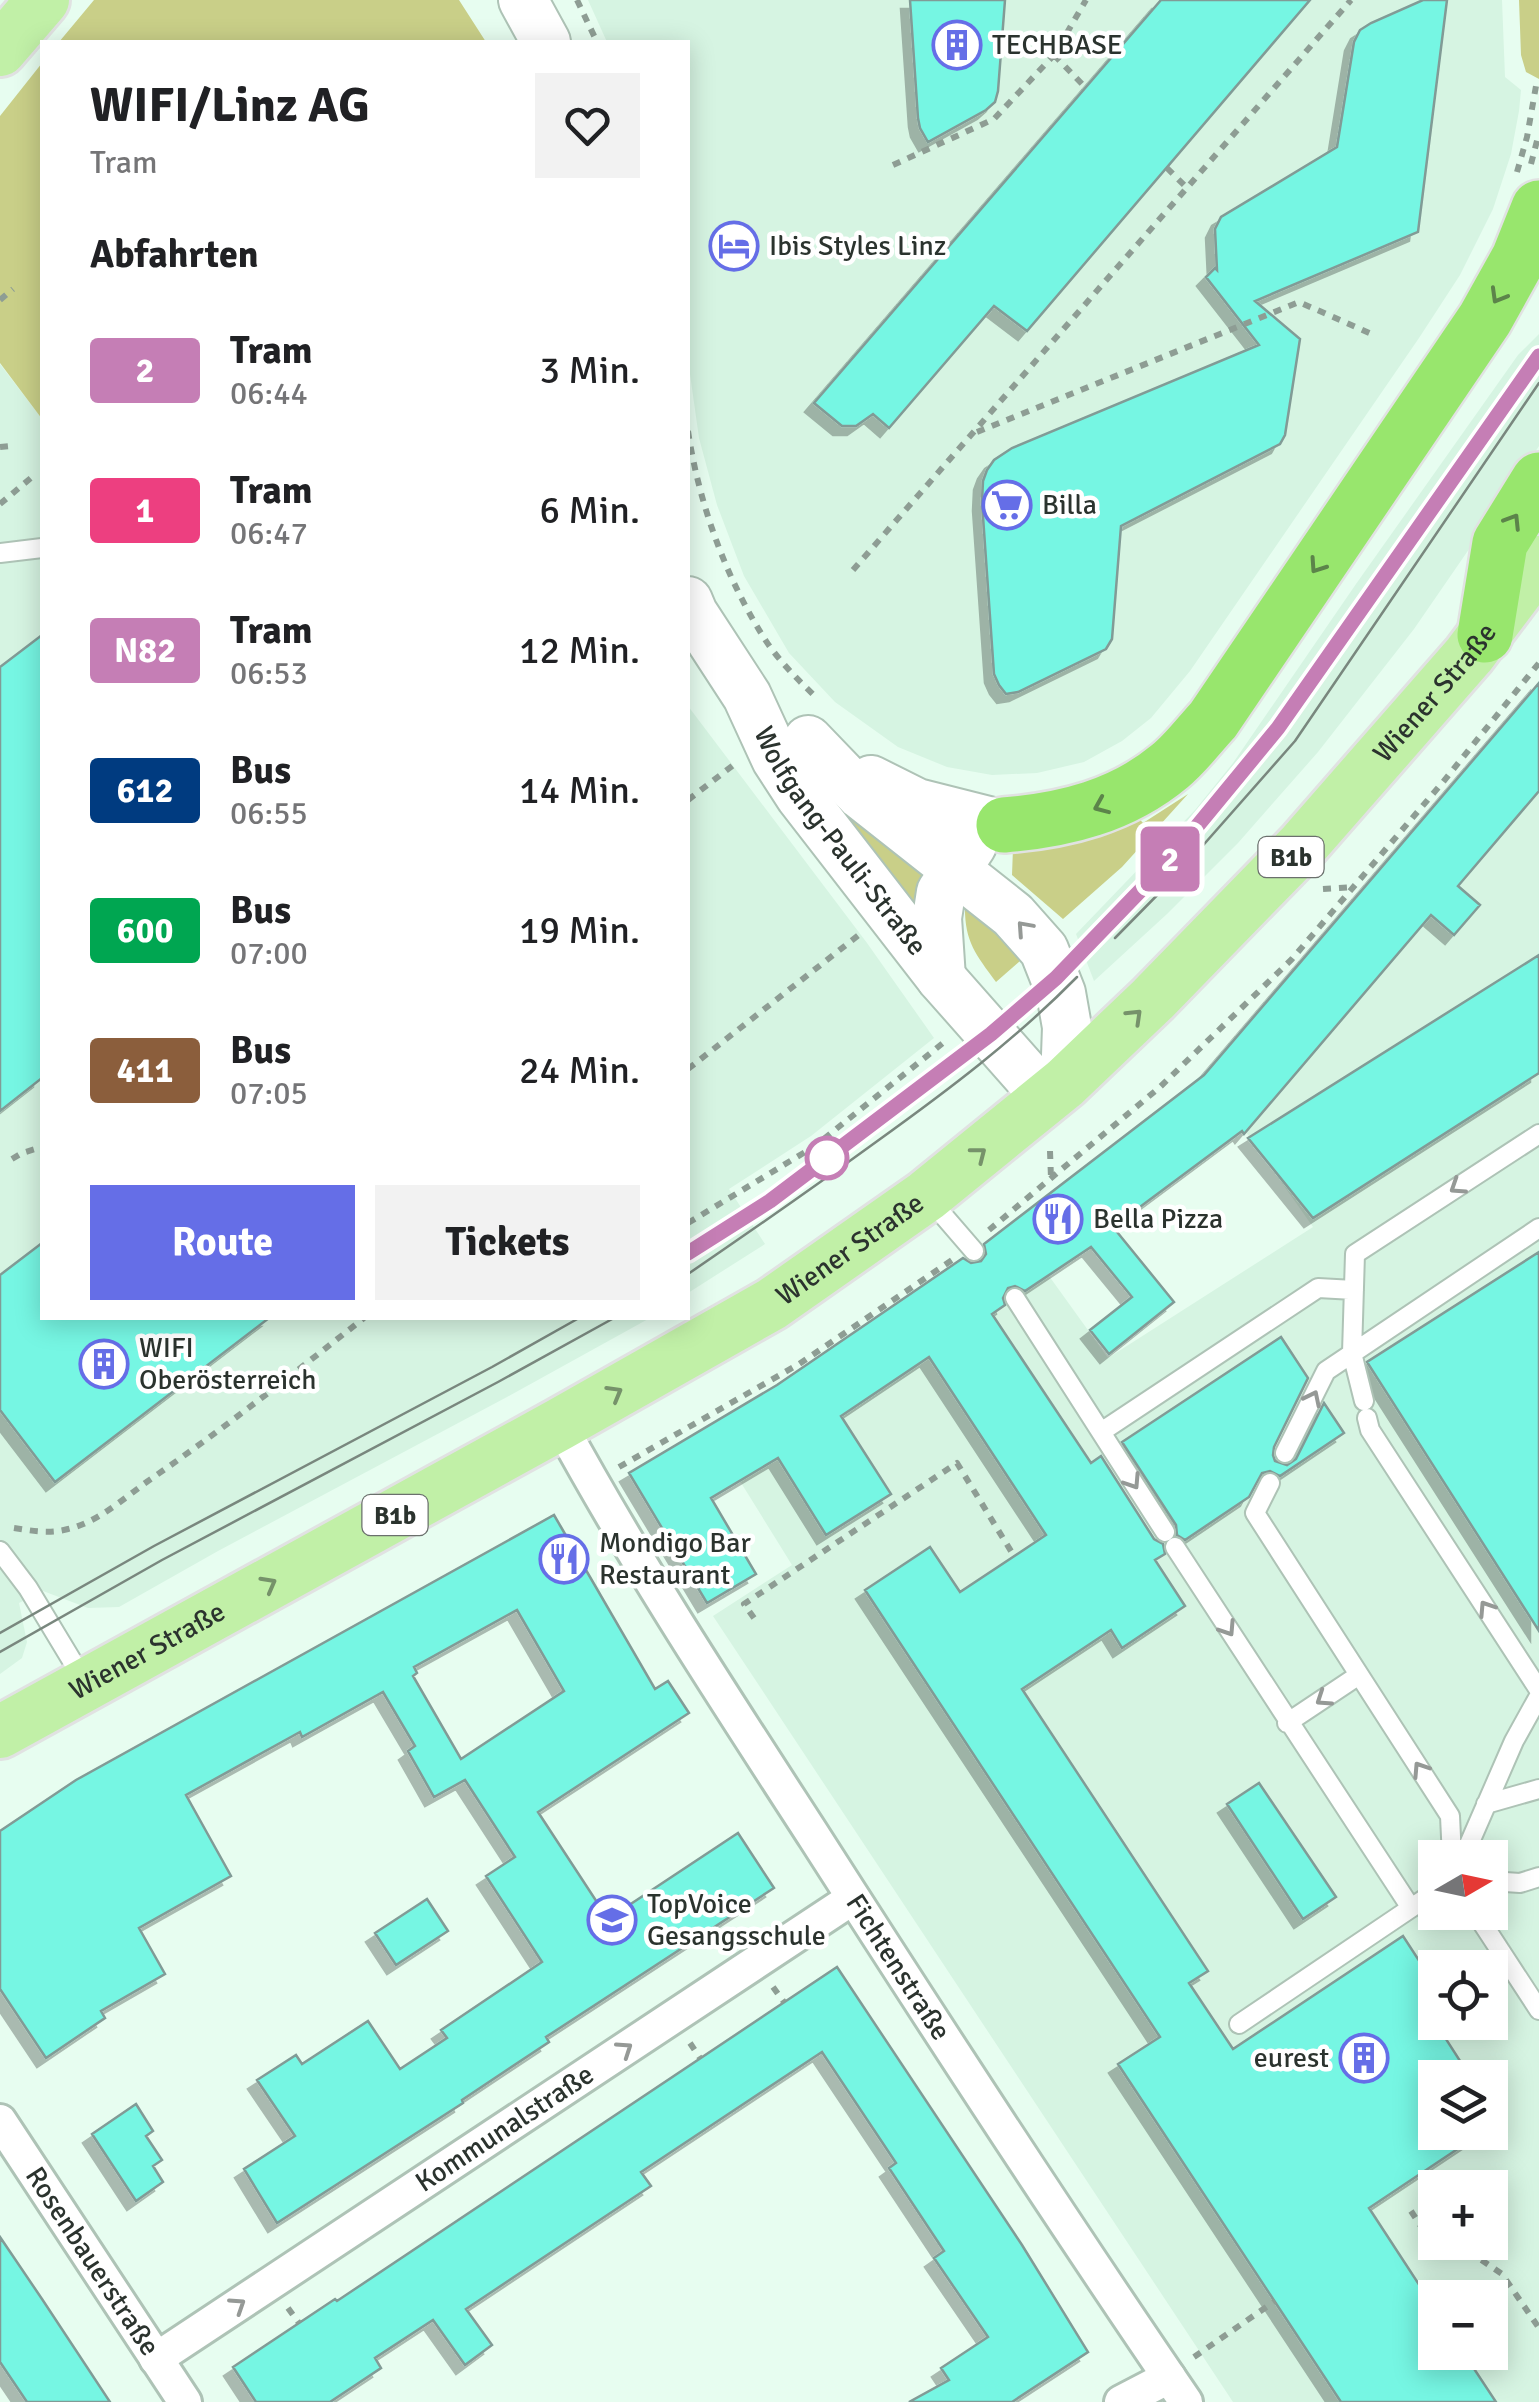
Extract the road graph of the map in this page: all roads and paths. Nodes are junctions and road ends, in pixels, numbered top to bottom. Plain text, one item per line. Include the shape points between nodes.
1 (44, 0) edge
2 (523, 0) edge
3 (577, 0) edge
4 (1086, 0) edge
5 (1351, 0) edge
6 (545, 40) edge
7 (597, 40) edge
8 (0, 50) edge
9 (1054, 56) junction
10 (1539, 86) edge
11 (1085, 87) dead end
12 (892, 165) dead end
13 (1167, 168) dead end
14 (1187, 188) junction
15 (1528, 191) edge
16 (13, 289) dead end
17 (0, 300) edge
18 (1374, 335) dead end
19 (972, 434) junction
20 (690, 441) edge
21 (10, 446) dead end
22 (0, 448) edge
23 (32, 477) dead end
24 (1539, 480) edge
25 (0, 504) edge
26 (40, 548) edge
27 (0, 553) edge
28 (1539, 562) edge
29 (853, 570) dead end
30 (690, 607) edge
31 (1485, 635) junction
32 (747, 696) junction
33 (814, 721) junction
34 (737, 762) dead end
35 (690, 798) edge
36 (1004, 825) junction
37 (955, 869) junction
38 (865, 930) dead end
39 (942, 978) junction
40 (949, 1038) dead end
41 (690, 1067) edge
42 (1056, 1091) junction
43 (1539, 1134) edge
44 (40, 1148) edge
45 (12, 1159) dead end
46 (926, 1196) junction
47 (690, 1222) edge
48 (1532, 1232) edge
49 (974, 1251) dead end
50 (1536, 1254) dead end
51 (1354, 1290) junction
52 (1015, 1298) dead end
53 (361, 1320) edge
54 (1352, 1353) junction
55 (560, 1424) junction
56 (1101, 1432) junction
57 (1285, 1454) dead end
58 (1270, 1483) dead end
59 (0, 1524) edge
60 (0, 1551) edge
61 (1014, 1556) dead end
62 (754, 1618) dead end
63 (1359, 1674) junction
64 (86, 1684) junction
65 (1539, 1693) edge
66 (1288, 1723) junction
67 (0, 1732) edge
68 (1539, 1789) edge
69 (1486, 1804) junction
70 (1451, 1840) edge
71 (1471, 1840) edge
72 (1539, 1877) edge
73 (1508, 1883) edge
74 (853, 1898) junction
75 (1418, 1903) edge
76 (1410, 1908) junction
77 (1487, 1930) edge
78 (771, 1984) dead end
79 (784, 2002) dead end
80 (1539, 2010) edge
81 (1239, 2024) dead end
82 (688, 2039) dead end
83 (700, 2058) dead end
84 (0, 2122) edge
85 (1411, 2211) dead end
86 (1418, 2222) edge
87 (1481, 2260) edge
88 (1275, 2302) dead end
89 (1539, 2328) edge
90 (156, 2359) junction
91 (1182, 2379) edge
92 (185, 2402) edge
93 (1121, 2402) edge

1 - 8 main road
2 - 6 main road
3 - 7 path
4 - 9 path
5 - 14 path
9 - 11 path
9 - 12 path via 994,119
10 - 15 path via 1528,137
13 - 14 path
14 - 19 path
15 -> 36 highway via 1519,258 1485,319 1213,720 1172,765 1133,792 1088,812
16 - 17 path
18 - 19 path via 1299,302
19 - 29 path
20 - 33 path via 700,493 742,600 800,682
21 - 22 path
23 - 25 path
31 -> 24 highway via 1500,543
26 - 27 lane
28 - 31 main road, Wiener Straße / B1b
30 - 32 main road, Wolfgang-Pauli-Straße
42 -> 31 main road, Wiener Straße / B1b via 1300,847
32 - 33 main road, Wolfgang-Pauli-Straße
32 - 39 main road, Wolfgang-Pauli-Straße via 800,796
33 - 36 main road, Wolfgang-Pauli-Straße via 869,778 918,803
33 - 37 main road, Wolfgang-Pauli-Straße via 861,795
34 - 35 path
36 - 37 main road, Wolfgang-Pauli-Straße via 986,832
37 - 39 main road, Wolfgang-Pauli-Straße via 941,892 937,918
42 -> 37 main road, Wolfgang-Pauli-Straße via 1066,1027 1044,950
38 - 41 path
39 - 42 main road, Wolfgang-Pauli-Straße
40 - 47 path via 814,1146
46 -> 42 main road, Wiener Straße / B1b
43 -> 51 lane via 1355,1254
44 - 45 path
46 - 49 lane
55 -> 46 main road, Wiener Straße / B1b via 772,1304
48 - 50 lane
48 - 54 lane via 1443,1303
51 - 54 lane
51 - 56 lane via 1318,1288
52 - 56 lane
53 - 59 path via 93,1520 40,1532
57 -> 54 lane via 1326,1371
65 -> 54 lane via 1370,1430
64 -> 55 main road, Wiener Straße / B1b
55 - 74 street, Fichtenstraße
56 -> 66 lane
58 - 63 lane via 1255,1514
60 - 64 lane
61 - 62 path via 957,1463 744,1604
63 -> 66 lane
70 -> 63 lane via 1450,1816
64 - 67 main road, Wiener Straße / B1b
65 - 69 lane
66 - 76 lane
68 - 69 lane
69 - 71 lane
72 - 73 lane
90 -> 74 street, Kommunalstraße
74 - 91 street, Fichtenstraße
75 - 76 lane
76 - 81 lane
77 - 80 lane
78 - 79 path
82 - 83 path
84 - 90 street, Rosenbauerstraße
85 - 86 path
87 - 89 path via 1502,2274
88 - 91 path
90 - 92 street, Rosenbauerstraße
91 - 93 street

